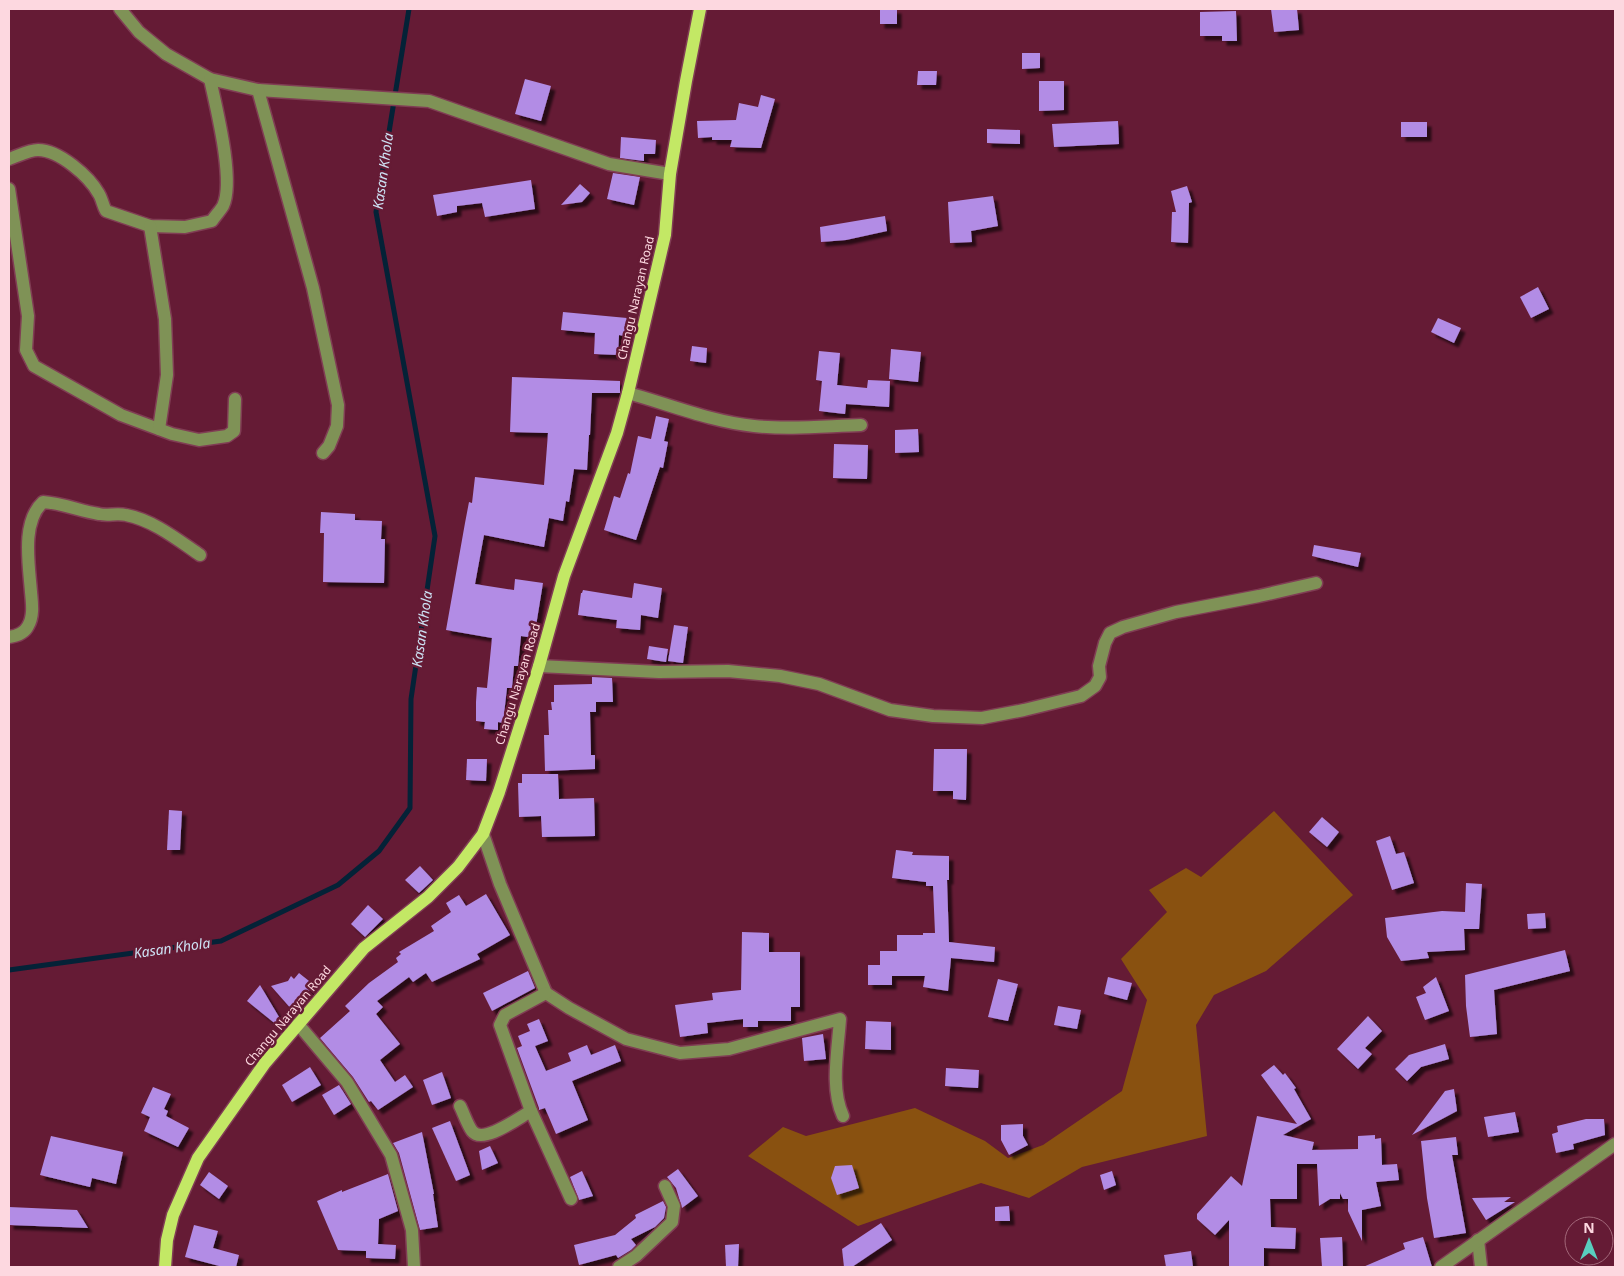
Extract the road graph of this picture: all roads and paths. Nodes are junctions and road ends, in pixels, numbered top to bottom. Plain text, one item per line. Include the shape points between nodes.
1 (120, 9) edge
2 (700, 9) edge
3 (210, 79) junction
4 (258, 90) junction
5 (9, 159) edge
6 (670, 174) junction
7 (9, 189) edge
8 (150, 226) junction
9 (628, 393) junction
10 (236, 399) dead end
11 (861, 425) dead end
12 (159, 429) junction
13 (323, 453) dead end
14 (200, 555) dead end
15 (1316, 583) dead end
16 (9, 638) edge
17 (539, 666) junction
18 (483, 834) junction
19 (546, 993) junction
20 (298, 1024) junction
21 (460, 1106) dead end
22 (531, 1111) junction
23 (843, 1116) dead end
24 (1615, 1144) edge
25 (665, 1186) dead end
26 (571, 1198) dead end
27 (1478, 1240) junction
28 (164, 1267) edge
29 (414, 1267) edge
30 (619, 1267) edge
31 (1441, 1267) edge
32 (1481, 1267) edge

1 - 3 street via 166,54
2 - 6 main road, Changu Narayan Road
3 - 4 street
3 - 8 street via 224,150 227,184 224,205 212,221 184,227
4 - 6 street via 429,101 608,164
4 - 13 street via 313,288 338,405 336,426
5 - 8 street via 46,150 71,163 91,183 106,211
6 - 9 main road, Changu Narayan Road via 665,235
7 - 12 street via 28,316 26,350 34,366 121,415
8 - 12 street via 165,319 167,375
9 - 11 street via 720,420 754,426
9 - 17 main road, Changu Narayan Road via 617,433 564,576
10 - 12 street via 234,431 227,436 199,440
14 - 16 street via 140,518 43,502 30,520 29,568 33,611 22,634
15 - 17 street via 1176,612 1123,627 1110,633 1099,666 1100,677 1095,686 1081,696 982,718 890,710 819,684 780,676 728,671 659,672
17 - 18 main road, Changu Narayan Road
18 - 19 street via 500,884
18 - 20 main road, Changu Narayan Road via 458,867 428,897 364,948
19 - 22 street via 505,1015 500,1025
19 - 23 street via 626,1039 680,1053 729,1049 840,1019 836,1069 838,1105
20 - 28 main road, Changu Narayan Road via 265,1063 198,1158 173,1215
20 - 29 street via 347,1082 391,1155 412,1230
21 - 22 street via 473,1132 479,1136 488,1136
22 - 26 street
24 - 27 street
25 - 30 street via 674,1206 672,1222 636,1256
27 - 31 street
27 - 32 street

